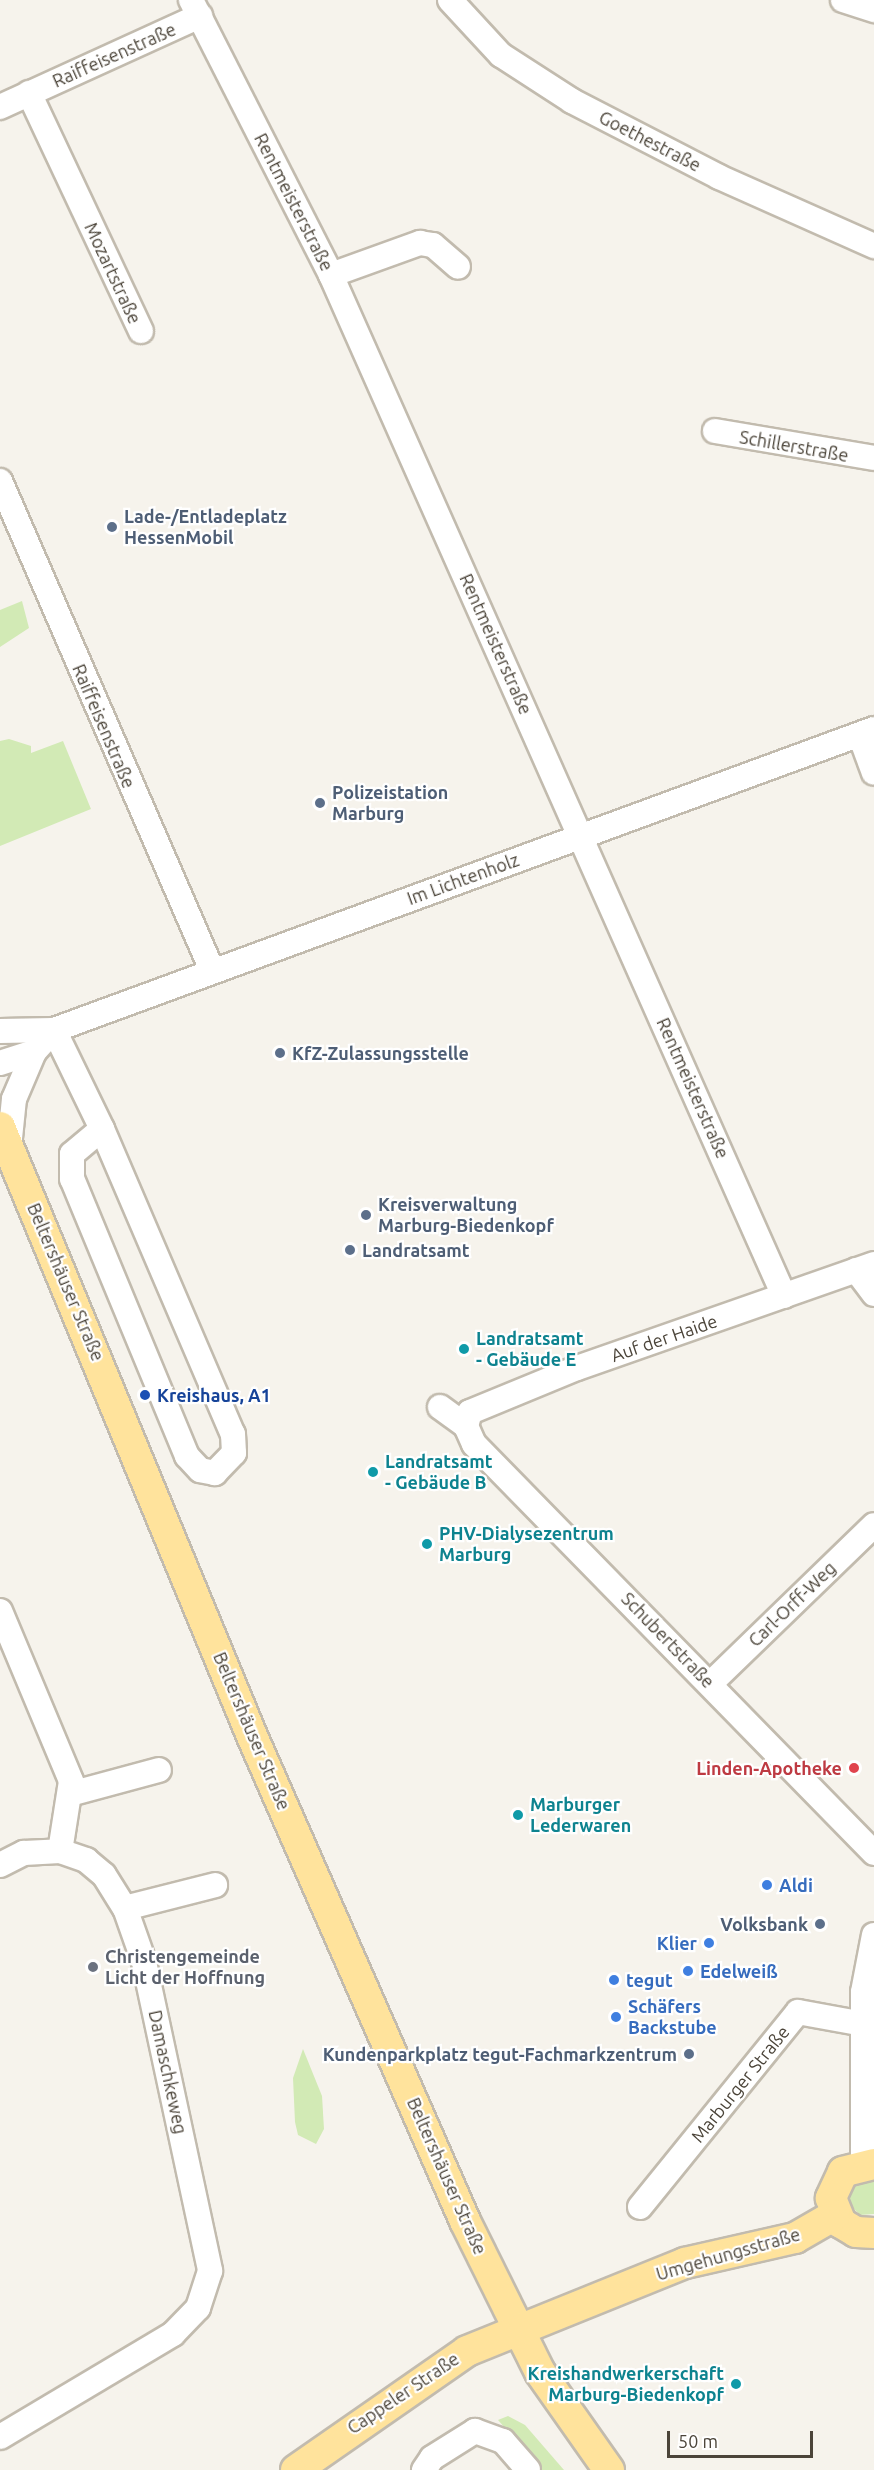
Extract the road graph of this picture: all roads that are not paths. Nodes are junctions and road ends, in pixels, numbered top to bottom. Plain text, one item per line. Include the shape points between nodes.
1 (450, 0) edge
2 (843, 0) edge
3 (195, 8) edge
4 (874, 10) edge
5 (29, 93) junction
6 (0, 107) edge
7 (86, 216) joint
8 (874, 246) edge
9 (458, 267) dead end
10 (331, 275) junction
11 (141, 331) dead end
12 (715, 431) dead end
13 (874, 458) edge
14 (0, 481) edge
15 (867, 732) edge
16 (874, 773) edge
17 (583, 836) junction
18 (211, 969) junction
19 (54, 1030) junction
20 (0, 1031) edge
21 (34, 1052) junction
22 (0, 1063) edge
23 (102, 1129) junction
24 (4, 1138) edge
25 (865, 1267) edge
26 (874, 1294) edge
27 (784, 1296) junction
28 (440, 1407) dead end
29 (466, 1426) junction
30 (874, 1525) edge
31 (0, 1611) edge
32 (710, 1684) junction
33 (159, 1770) dead end
34 (70, 1794) junction
35 (60, 1851) junction
36 (874, 1853) edge
37 (0, 1865) edge
38 (215, 1885) dead end
39 (125, 1908) junction
40 (874, 1935) edge
41 (868, 2027) edge
42 (869, 2164) edge
43 (640, 2207) dead end
44 (835, 2215) junction
45 (874, 2233) edge
46 (518, 2329) junction
47 (0, 2437) edge
48 (296, 2470) edge
49 (424, 2470) edge
50 (528, 2470) edge
51 (609, 2470) edge

1 - 8 street, Goethestraße via 501,55 572,101 719,177
2 - 4 street
3 - 5 street, Raiffeisenstraße
3 - 10 street, Rentmeisterstraße
5 - 6 street, Raiffeisenstraße
5 - 7 street, Raiffeisenstraße
7 - 11 street, Mozartstraße
9 - 10 street via 433,245 420,243
10 - 17 street, Rentmeisterstraße
12 - 13 street, Schillerstraße
14 - 18 street, Raiffeisenstraße
15 - 16 street
15 - 17 street, Im Lichtenholz
17 - 18 street, Im Lichtenholz
17 - 27 street, Rentmeisterstraße
18 - 19 street, Im Lichtenholz
19 - 20 street, Im Lichtenholz
19 - 21 street, Im Lichtenholz
19 - 23 street
21 - 22 street, Im Lichtenholz
21 - 24 street, Im Lichtenholz via 14,1099
23 - 23 street via 72,1154 72,1179 187,1456 200,1470 216,1473 234,1452 232,1434
24 - 46 main road, Beltershäuser Straße via 359,1983
25 - 26 street
25 - 27 street, Auf der Haide
27 - 29 street, Auf der Haide via 566,1372 470,1412
28 - 29 street
29 - 32 street, Schubertstraße via 474,1444
30 - 32 street, Carl-Orff-Weg
31 - 34 street via 50,1724
32 - 36 street, Schubertstraße
33 - 34 street
34 - 35 street
35 - 37 street via 24,1853
35 - 39 street, Damaschkeweg via 86,1860 104,1875
38 - 39 street
39 - 47 street, Damaschkeweg via 149,1985 208,2253 209,2287 198,2308 173,2334
40 - 41 street via 864,1974
41 - 42 street
41 - 43 street, Marburger Straße via 798,2012
42 - 44 main road via 837,2178 831,2198
44 - 45 main road via 849,2229
44 - 46 main road, Umgehungsstraße via 795,2238 685,2263
46 - 48 main road, Cappeler Straße via 458,2356
46 - 51 main road, Beltershäuser Straße via 540,2373
49 - 50 street via 432,2458 475,2431 503,2441

